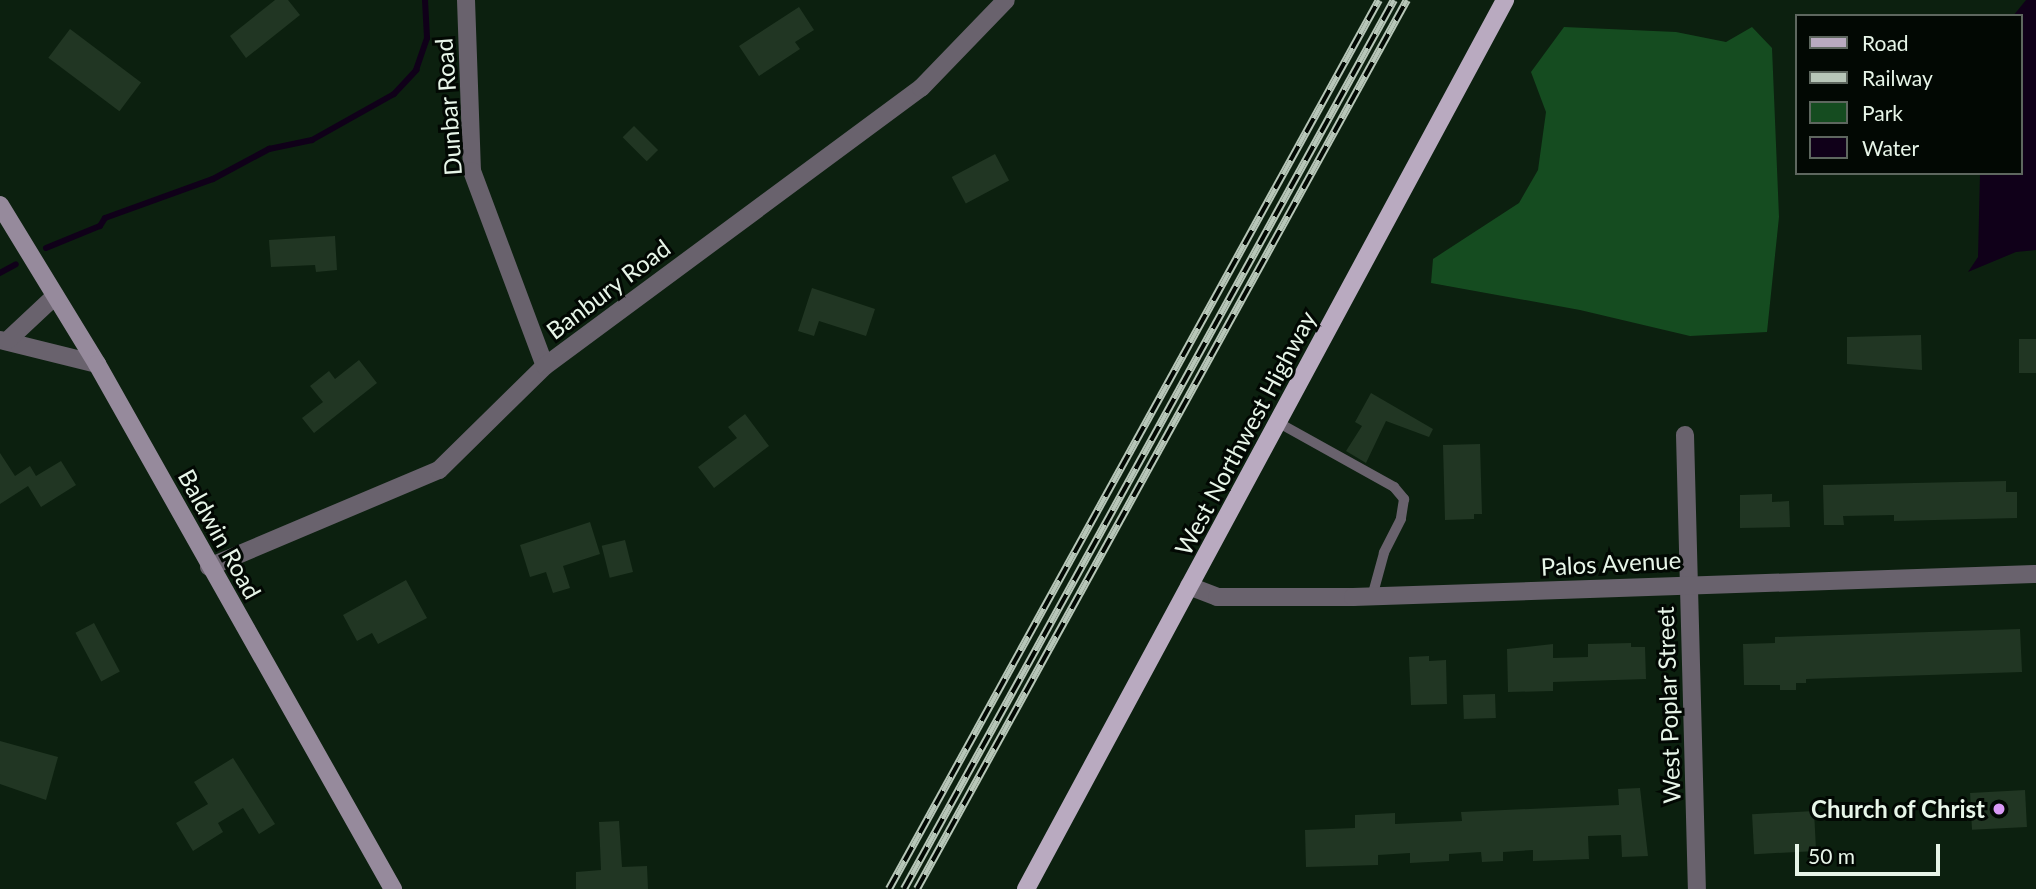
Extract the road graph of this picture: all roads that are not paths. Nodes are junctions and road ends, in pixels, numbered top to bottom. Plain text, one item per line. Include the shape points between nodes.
1 (466, 0) edge
2 (1006, 0) edge
3 (1505, 0) edge
4 (0, 205) edge
5 (55, 296) junction
6 (4, 340) edge
7 (97, 364) junction
8 (545, 366) junction
9 (1279, 423) junction
10 (1685, 435) dead end
11 (209, 567) junction
12 (2036, 574) edge
13 (1689, 584) junction
14 (1189, 586) junction
15 (1372, 597) junction
16 (393, 889) edge
17 (1027, 889) edge
18 (1697, 889) edge

1 - 8 street, Dunbar Road via 472,171
2 - 8 street, Banbury Road via 921,88
3 - 9 main road, West Northwest Highway
4 - 5 street, Baldwin Road
5 - 6 street
5 - 7 street, Baldwin Road
6 - 7 street
7 - 11 street, Baldwin Road
8 - 11 street, Banbury Road via 439,470
9 - 14 main road, West Northwest Highway
9 - 15 lane via 1394,487 1404,499
10 - 13 street, West Poplar Street
11 - 16 street, Baldwin Road
12 - 13 street, Palos Avenue
13 - 15 street, Palos Avenue
13 - 18 street, West Poplar Street
14 - 15 street, Palos Avenue via 1217,597
14 - 17 main road, West Northwest Highway

